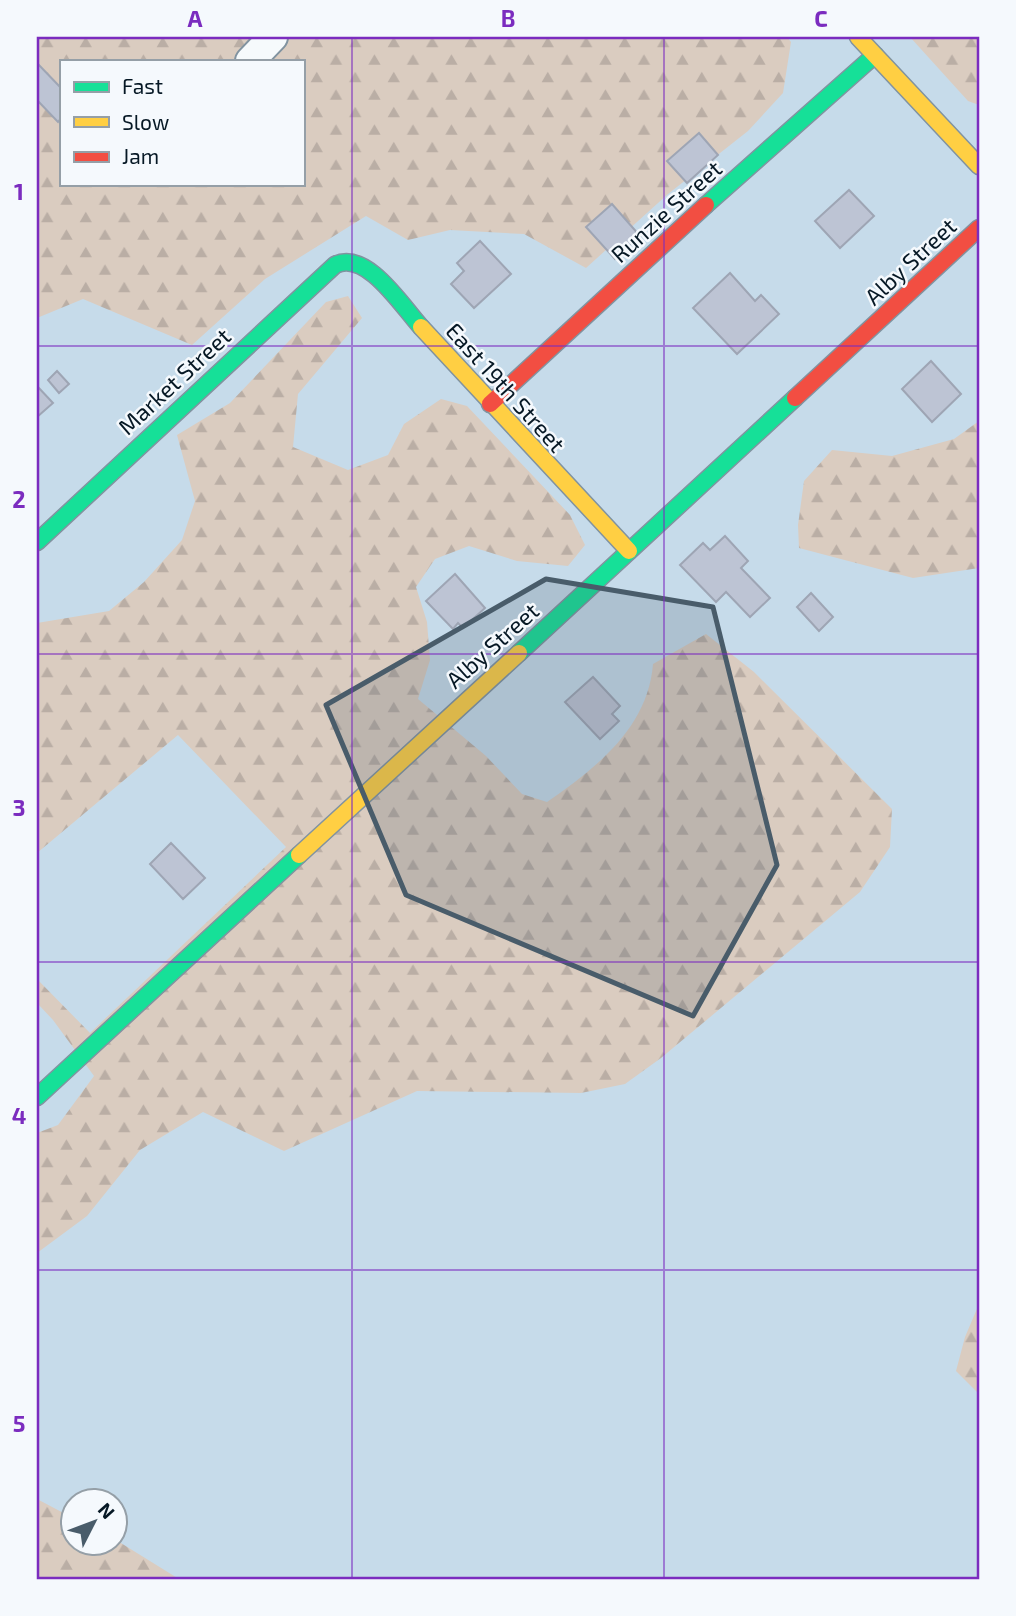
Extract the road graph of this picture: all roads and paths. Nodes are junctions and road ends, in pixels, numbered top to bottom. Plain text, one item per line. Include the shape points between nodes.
1 (273, 37) edge
2 (858, 37) edge
3 (875, 55) junction
4 (251, 60) edge
5 (979, 166) edge
6 (979, 228) edge
7 (347, 259) joint
8 (490, 404) junction
9 (37, 542) edge
10 (629, 551) junction
11 (37, 1097) edge

1 - 4 street
2 - 3 street
3 - 5 street
3 - 8 street, Runzie Street
6 - 10 street, Alby Street
7 - 8 street, East 19th Street via 370,270
7 - 9 street, Market Street via 315,281
8 - 10 street, East 19th Street
10 - 11 street, Alby Street

